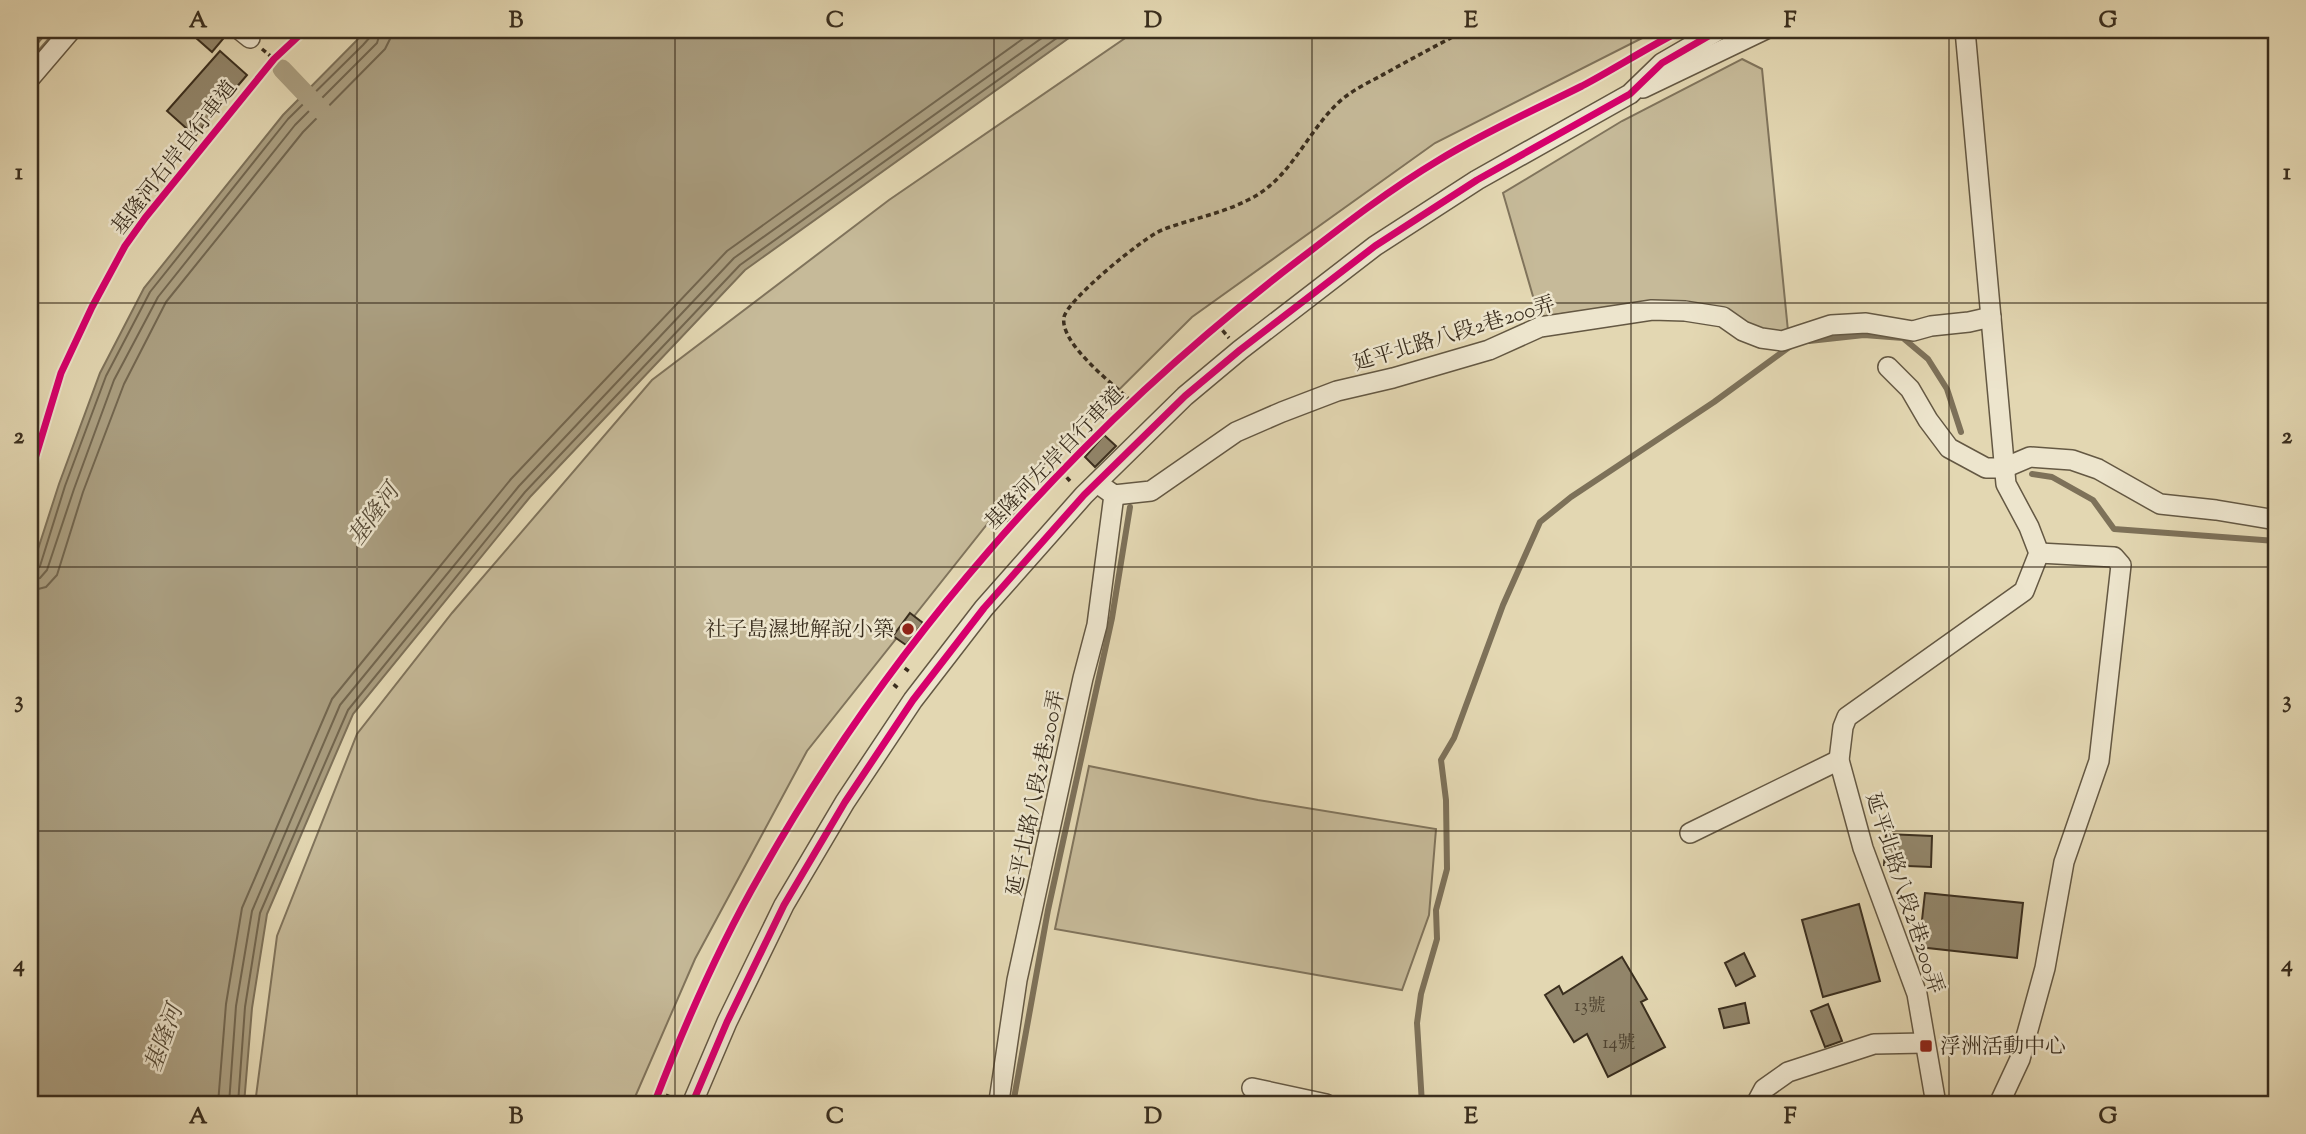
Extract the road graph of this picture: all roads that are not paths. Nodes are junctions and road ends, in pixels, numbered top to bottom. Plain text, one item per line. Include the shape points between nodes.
1 (71, 30) edge
2 (1719, 30) edge
3 (1764, 30) edge
4 (1965, 30) edge
5 (30, 78) edge
6 (1630, 94) junction
7 (1991, 317) junction
8 (1888, 367) dead end
9 (2004, 468) junction
10 (1097, 483) junction
11 (1114, 495) junction
12 (2276, 520) edge
13 (2039, 553) junction
14 (1839, 760) junction
15 (1690, 833) dead end
16 (1925, 1043) junction
17 (1252, 1088) dead end
18 (999, 1101) dead end
19 (692, 1104) edge
20 (1326, 1104) edge
21 (1756, 1104) edge
22 (1936, 1104) edge
23 (1999, 1104) edge

1 - 5 street
2 - 6 street via 1662,63
3 - 6 street
4 - 7 street
6 - 10 street via 1476,180 1375,246 1185,396
7 - 9 street
7 - 11 street, 延平北路八段2巷200弄 via 1913,331 1866,323 1831,325 1782,341 1743,331 1723,317 1685,311 1652,310 1540,327 1489,350 1337,391 1282,412 1236,432 1152,491
8 - 9 street via 1910,389 1950,448 1986,468
9 - 12 street via 2030,457 2072,460 2098,468 2160,504
9 - 13 street via 2006,484
10 - 11 street
10 - 19 street via 984,608 913,700 845,802 785,905
11 - 18 street, 延平北路八段2巷200弄 via 1097,625 1017,980
13 - 14 street, 延平北路八段2巷200弄 via 2024,591 1847,717
13 - 23 street via 2115,556 2121,565 2099,761 2064,862 2045,968 2020,1059
14 - 15 street
14 - 16 street, 延平北路八段2巷200弄 via 1863,848 1917,994
16 - 21 street via 1874,1044 1788,1072 1764,1089
16 - 22 street, 延平北路八段2巷200弄
17 - 20 street

